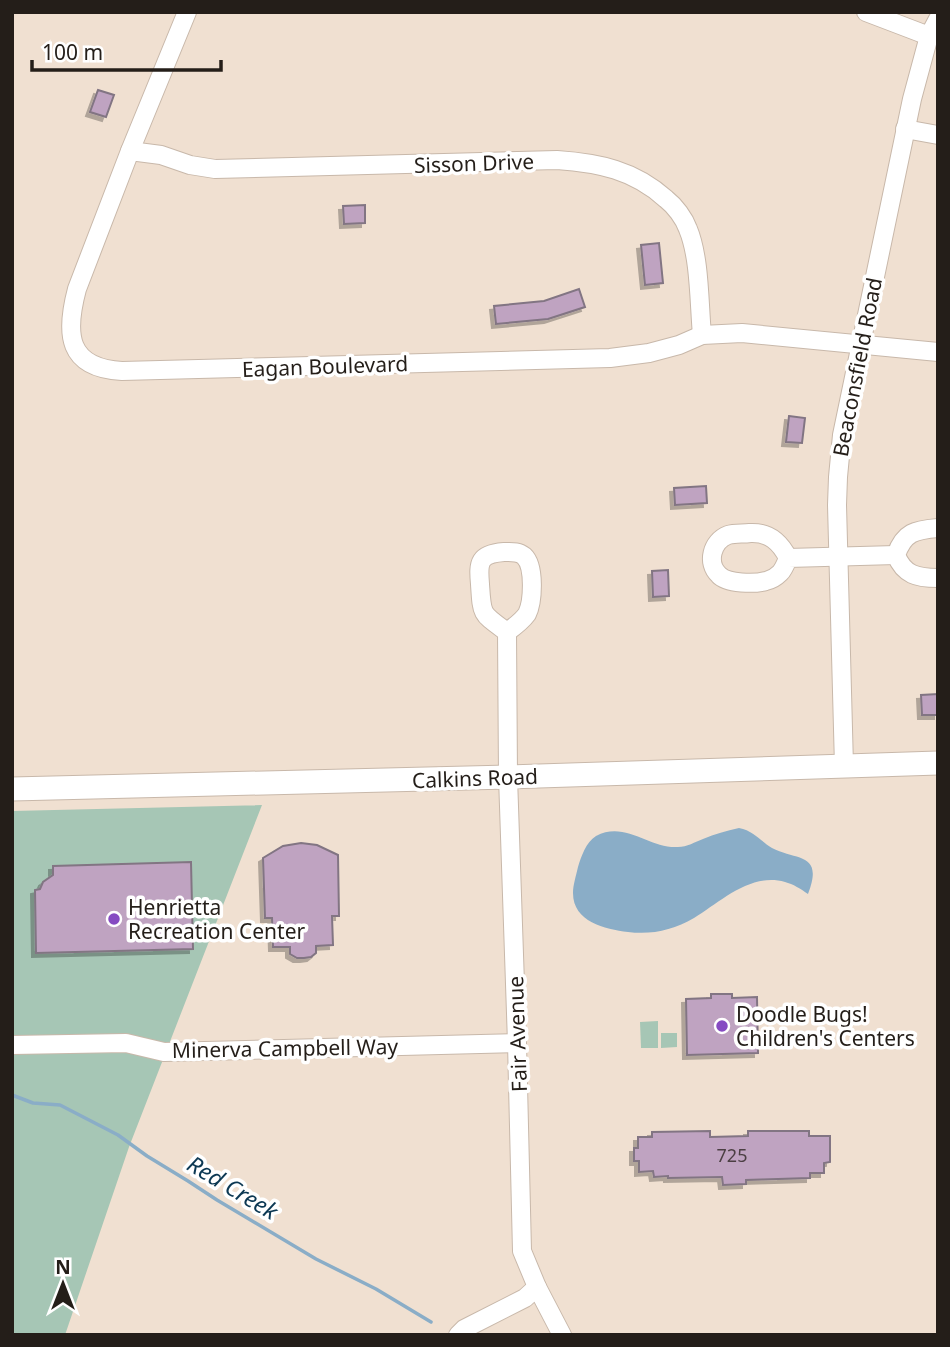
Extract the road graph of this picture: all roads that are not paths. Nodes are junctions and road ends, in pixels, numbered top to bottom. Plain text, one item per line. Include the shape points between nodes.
1 (187, 12) edge
2 (866, 12) edge
3 (938, 19) edge
4 (929, 36) junction
5 (905, 129) junction
6 (938, 135) edge
7 (130, 151) junction
8 (702, 335) junction
9 (860, 344) junction
10 (938, 352) edge
11 (938, 528) edge
12 (896, 555) junction
13 (839, 556) junction
14 (788, 558) dead end
15 (938, 578) edge
16 (507, 632) dead end
17 (938, 763) edge
18 (844, 766) junction
19 (508, 777) junction
20 (12, 789) edge
21 (517, 1043) junction
22 (12, 1045) edge
23 (537, 1287) junction
24 (458, 1335) edge
25 (562, 1335) edge

1 - 7 street, Eagan Boulevard
2 - 4 street
3 - 4 street, Beaconsfield Road
4 - 5 street, Beaconsfield Road
5 - 6 street
5 - 9 street, Beaconsfield Road
7 - 8 street, Sisson Drive via 215,169 557,160 610,167 655,189 688,227
7 - 8 street, Eagan Boulevard via 72,309 76,349 83,359 106,370 610,358 649,354
8 - 9 street, Eagan Boulevard via 742,333
9 - 10 street, Eagan Boulevard
9 - 13 street, Beaconsfield Road via 840,449
11 - 12 street via 913,532 900,543
12 - 13 street
12 - 15 street via 909,573
13 - 14 street
13 - 18 street, Beaconsfield Road
16 - 19 street, Fair Avenue
17 - 18 main road, Calkins Road
18 - 19 main road, Calkins Road
19 - 20 main road, Calkins Road
19 - 21 street, Fair Avenue
21 - 22 street, Minerva Campbell Way via 164,1052 126,1043
21 - 23 street, Fair Avenue via 522,1251
23 - 24 street
23 - 25 street, Fair Avenue

